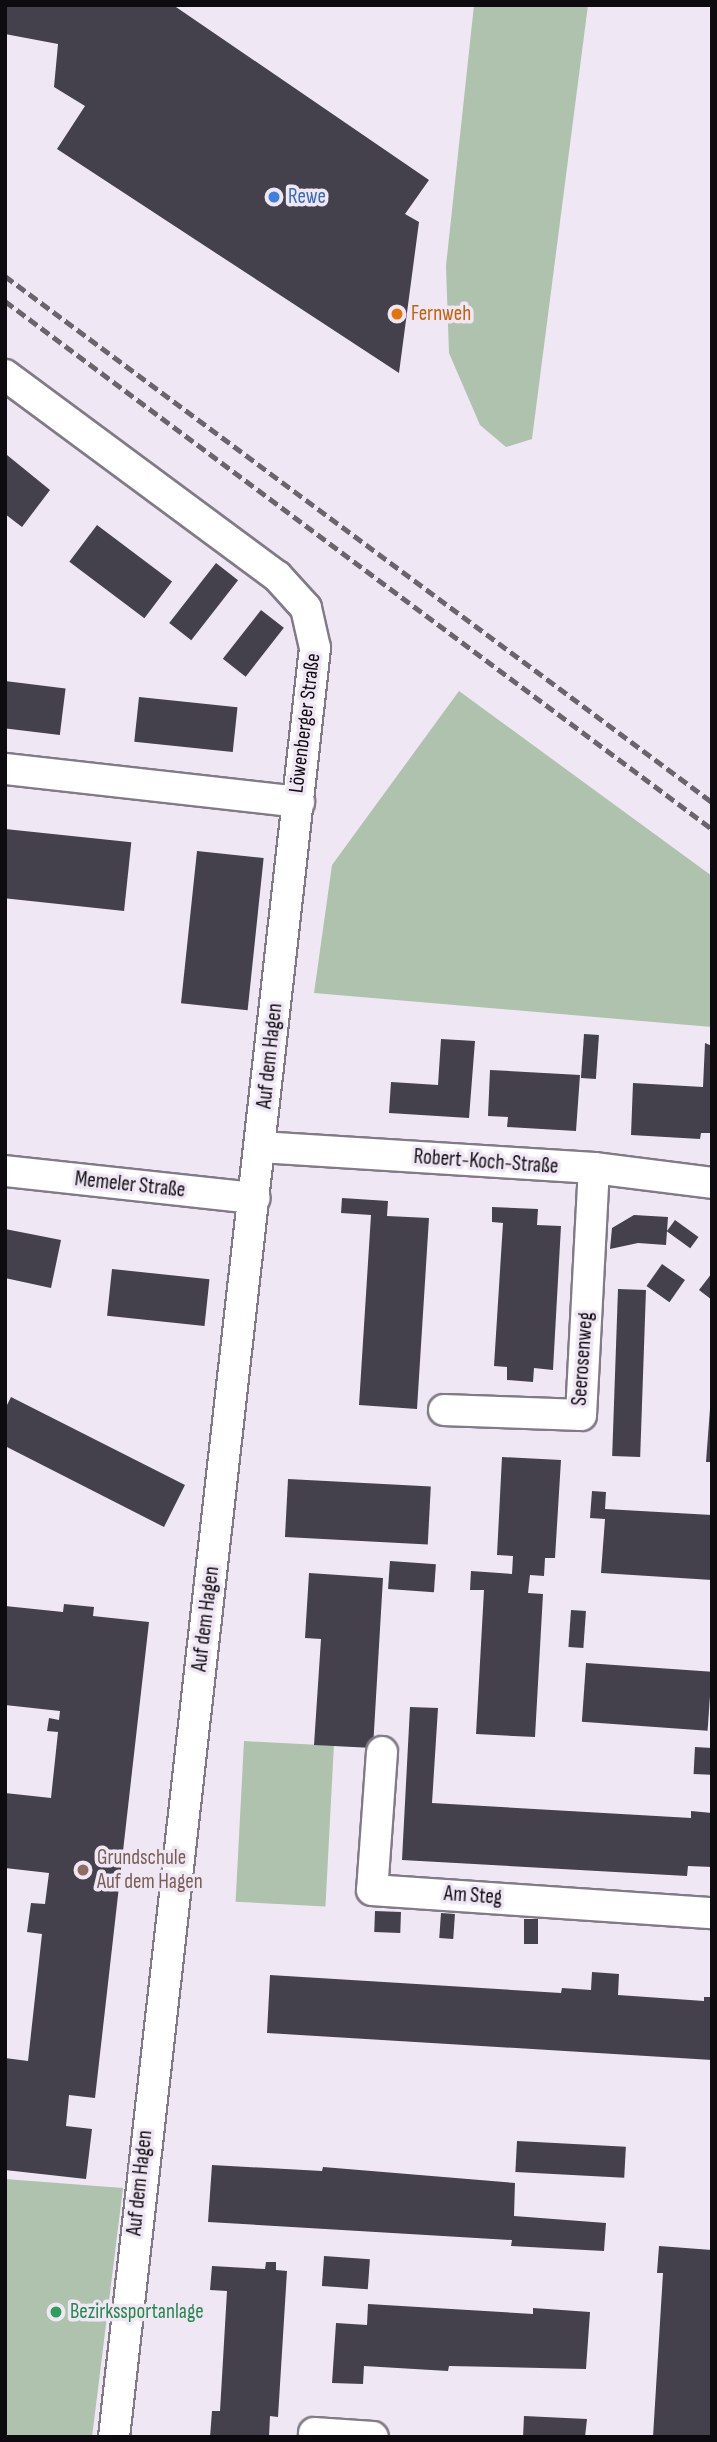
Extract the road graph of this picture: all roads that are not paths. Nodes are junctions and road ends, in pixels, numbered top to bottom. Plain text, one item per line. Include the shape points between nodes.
1 (5, 375) edge
2 (5, 769) edge
3 (299, 802) junction
4 (260, 1147) junction
5 (594, 1168) junction
6 (5, 1171) edge
7 (712, 1183) edge
8 (255, 1198) junction
9 (444, 1410) dead end
10 (382, 1752) dead end
11 (712, 1913) edge
12 (314, 2433) dead end
13 (114, 2437) edge
14 (373, 2437) edge

1 - 3 street, Löwenberger Straße via 276,576 306,608 315,648
2 - 3 street, Löwenberger Straße
3 - 4 street, Auf dem Hagen
4 - 5 street, Robert-Koch-Straße
4 - 8 street, Auf dem Hagen
5 - 7 street, Robert-Koch-Straße
5 - 9 street, Seerosenweg via 581,1415
6 - 8 street, Memeler Straße
8 - 13 street, Auf dem Hagen via 149,2097
10 - 11 street, Am Steg via 372,1889
12 - 14 street

